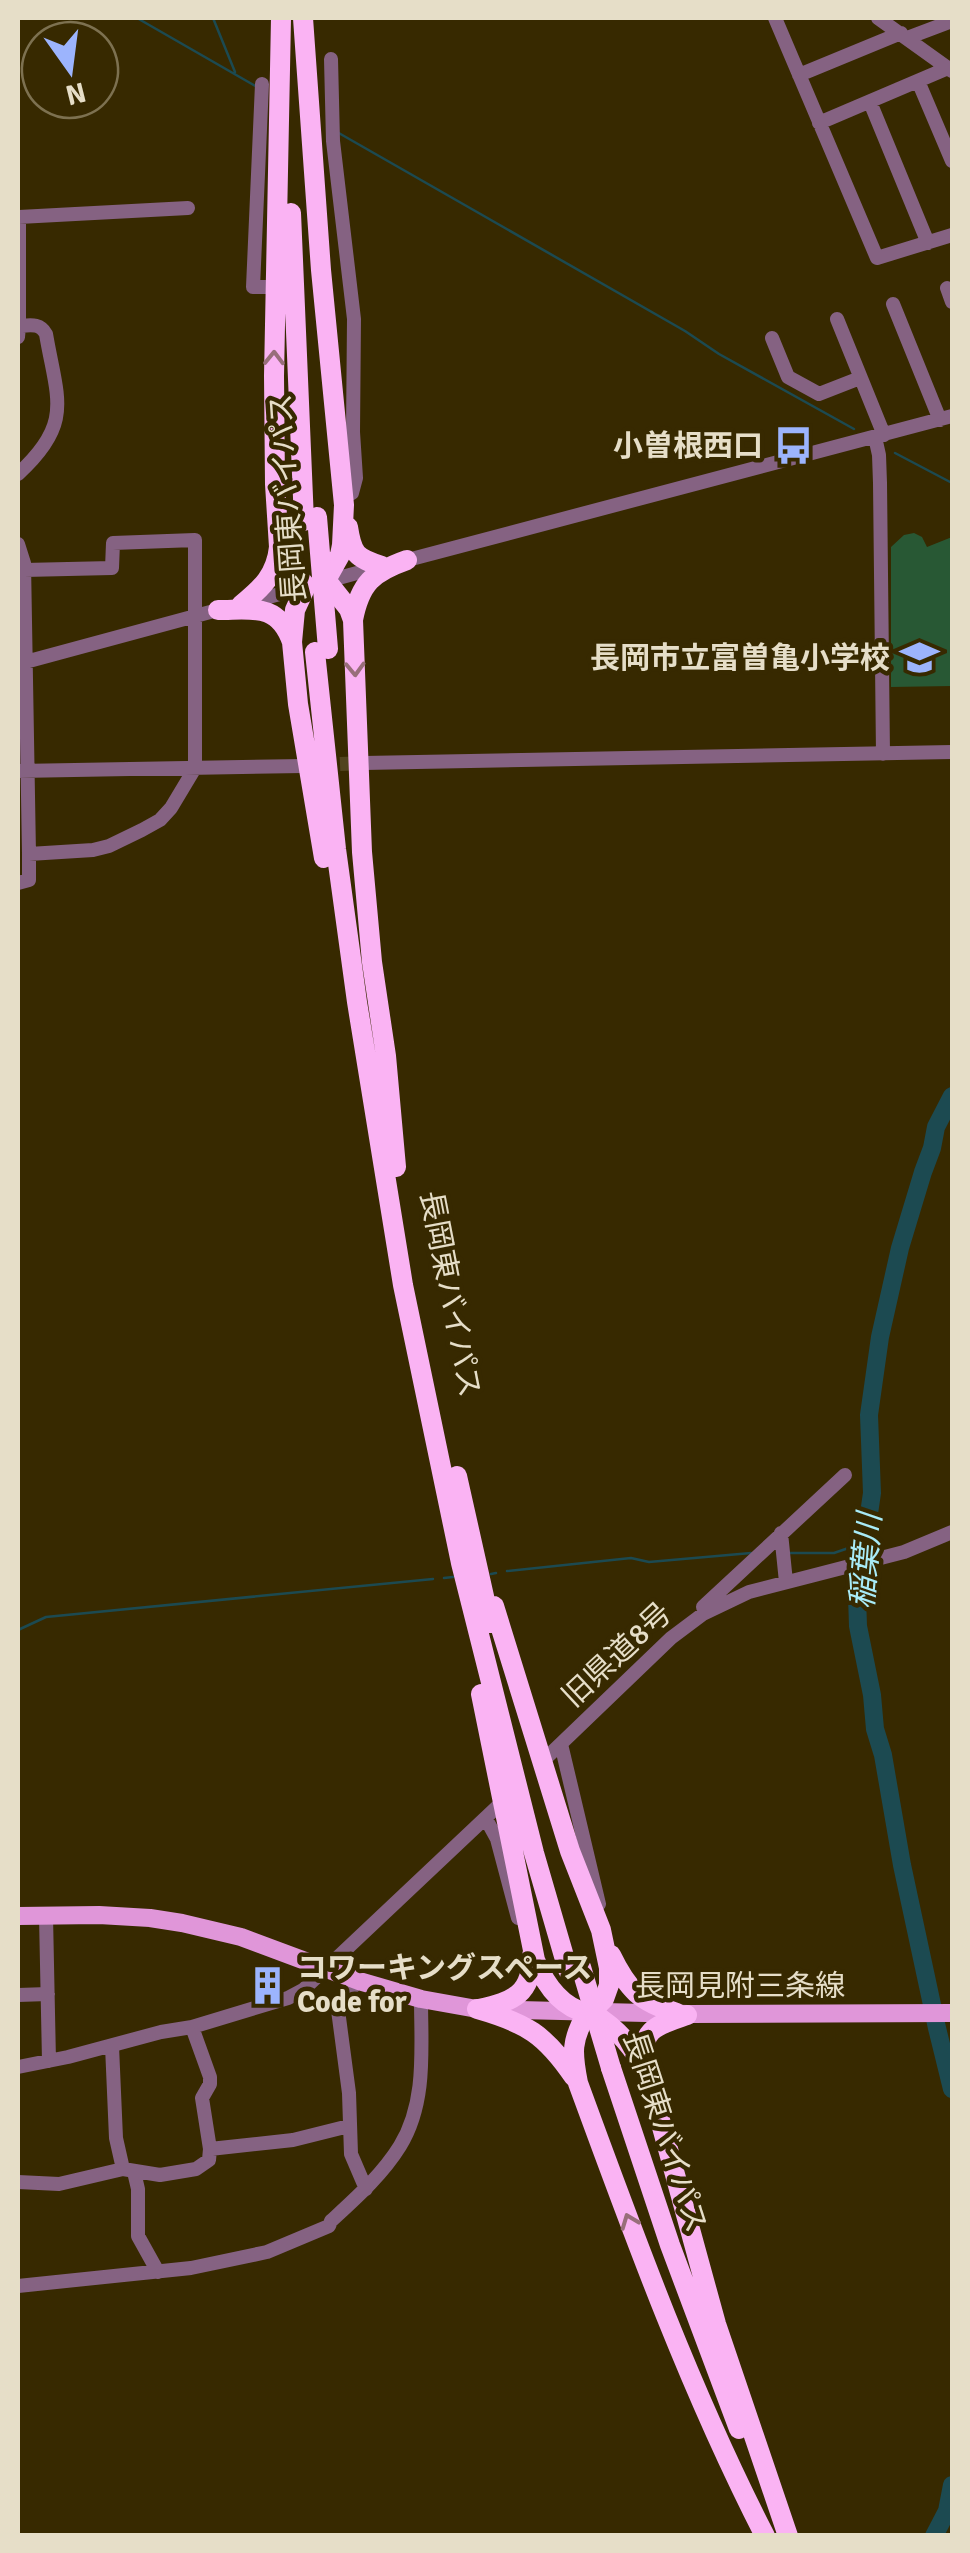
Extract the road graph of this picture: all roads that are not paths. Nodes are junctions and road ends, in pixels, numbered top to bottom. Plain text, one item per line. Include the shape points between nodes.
1 (284, 18) edge
2 (302, 18) edge
3 (878, 18) edge
4 (780, 19) edge
5 (952, 21) edge
6 (904, 36) junction
7 (331, 60) dead end
8 (950, 69) edge
9 (799, 75) junction
10 (918, 81) junction
11 (262, 90) dead end
12 (870, 102) junction
13 (819, 123) junction
14 (952, 161) edge
15 (188, 208) dead end
16 (952, 236) edge
17 (928, 243) junction
18 (351, 284) junction
19 (330, 286) dead end
20 (270, 287) dead end
21 (893, 304) dead end
22 (837, 320) dead end
23 (18, 331) edge
24 (772, 338) dead end
25 (860, 378) junction
26 (946, 418) edge
27 (879, 436) junction
28 (18, 474) edge
29 (343, 501) junction
30 (311, 519) junction
31 (18, 544) edge
32 (279, 547) junction
33 (408, 560) junction
34 (382, 566) junction
35 (24, 570) junction
36 (316, 583) junction
37 (241, 605) junction
38 (218, 610) junction
39 (195, 616) junction
40 (353, 620) junction
41 (292, 642) junction
42 (322, 651) junction
43 (21, 662) edge
44 (952, 752) edge
45 (883, 754) junction
46 (364, 763) tunnel mouth
47 (304, 766) tunnel mouth
48 (196, 768) junction
49 (22, 771) edge
50 (29, 854) junction
51 (18, 884) edge
52 (377, 1135) junction
53 (396, 1167) junction
54 (845, 1475) dead end
55 (781, 1532) junction
56 (952, 1532) edge
57 (467, 1569) junction
58 (786, 1582) junction
59 (671, 1638) junction
60 (561, 1744) junction
61 (546, 1758) dead end
62 (498, 1806) dead end
63 (486, 1818) junction
64 (18, 1916) edge
65 (46, 1916) junction
66 (600, 1928) junction
67 (530, 1938) junction
68 (324, 1970) junction
69 (358, 1982) junction
70 (48, 1994) junction
71 (18, 1995) edge
72 (421, 1999) junction
73 (477, 2009) junction
74 (589, 2013) junction
75 (683, 2014) junction
76 (952, 2014) edge
77 (192, 2027) junction
78 (112, 2046) junction
79 (49, 2061) junction
80 (18, 2067) edge
81 (605, 2068) junction
82 (648, 2076) junction
83 (578, 2083) junction
84 (349, 2126) junction
85 (210, 2150) junction
86 (128, 2171) junction
87 (18, 2182) edge
88 (366, 2189) junction
89 (158, 2272) junction
90 (18, 2286) edge
91 (765, 2536) edge
92 (780, 2536) edge
93 (788, 2536) edge

1 - 30 highway, 長岡東バイパス via 294,318
32 -> 1 highway via 274,376
2 - 29 highway
2 - 30 highway, 長岡東バイパス
3 - 6 street
4 - 9 street
5 - 6 street
6 - 8 street
6 - 9 street
7 - 18 street via 332,128
8 - 10 street
9 - 13 street
10 - 12 street
10 - 14 street
11 - 20 street via 253,288
12 - 13 street
12 - 17 street
13 - 17 street via 877,258
15 - 23 street via 18,217
16 - 17 street
18 - 19 street
18 - 29 street via 356,478
21 - 26 street
22 - 25 street
23 - 28 street via 37,326 46,334 58,401 46,441
24 - 25 street via 788,377 819,394
25 - 27 street
26 - 27 street
27 - 33 street
27 - 45 street
29 - 34 highway via 354,551
29 - 36 highway via 342,546
30 - 42 highway, 長岡東バイパス
31 - 35 street
32 - 36 highway via 286,566
32 - 37 highway via 274,572
33 - 34 street
33 - 40 highway via 368,582
34 - 36 street
35 - 39 street via 112,568 113,543 194,540
35 - 43 street
36 - 37 street
36 - 40 highway
36 - 41 highway via 296,610
37 - 38 street
38 - 39 street
38 - 41 highway via 271,614
39 - 43 street
39 - 48 street
40 -> 53 highway via 362,852
41 - 52 highway via 316,813
42 - 52 highway, 長岡東バイパス via 336,849
42 - 53 highway, 長岡東バイパス
43 - 49 street
44 - 45 street
45 - 46 street
47 - 48 street
48 - 49 street
48 - 50 street via 171,808 142,830 94,850
49 - 50 street
50 - 51 street via 28,880
52 - 57 highway, 長岡東バイパス via 406,1302
53 - 57 highway, 長岡東バイパス
54 - 55 street
55 - 58 street
55 - 59 street
56 - 58 street, 旧県道8号
57 - 66 highway via 496,1610
57 - 67 highway via 467,1622
57 - 81 highway, 長岡東バイパス via 534,1852
58 - 59 street, 旧県道8号 via 724,1602
59 - 60 street, 旧県道8号
60 - 61 street, 旧県道8号
60 - 66 street
62 - 63 street
63 - 67 street via 517,1918
63 - 68 street
64 - 65 main road, 長岡見附三条線
65 - 68 main road, 長岡見附三条線 via 182,1923 241,1937
65 - 70 street
66 - 74 highway via 609,1985
66 - 75 highway via 634,1992
67 - 73 highway via 532,1974 525,1989
67 - 74 highway via 548,1984 568,2006
68 - 69 main road, 長岡見附三条線
68 - 77 street via 288,1998
69 - 72 main road, 長岡見附三条線
69 - 84 street via 339,2003
70 - 71 street
70 - 79 street
72 - 73 main road, 長岡見附三条線
72 - 88 street via 418,2098 402,2144
73 - 74 main road, 長岡見附三条線
73 - 83 highway via 540,2035
74 - 75 main road, 長岡見附三条線
74 - 82 highway via 623,2036
74 - 83 highway via 574,2043
75 - 76 main road, 長岡見附三条線
75 - 82 highway via 647,2036 642,2045
77 - 78 street
77 - 85 street via 210,2076 202,2098
78 - 79 street
78 - 86 street via 116,2138
79 - 80 street
81 - 91 highway, 長岡東バイパス via 680,2311
81 - 92 highway, 長岡東バイパス
82 - 93 highway via 716,2324
91 -> 83 highway via 708,2418
84 - 85 street
84 - 88 street via 351,2154
85 - 86 street via 209,2160 196,2169
86 - 87 street via 59,2184
86 - 89 street via 138,2188 138,2236
88 - 89 street via 329,2226 266,2252
89 - 90 street

